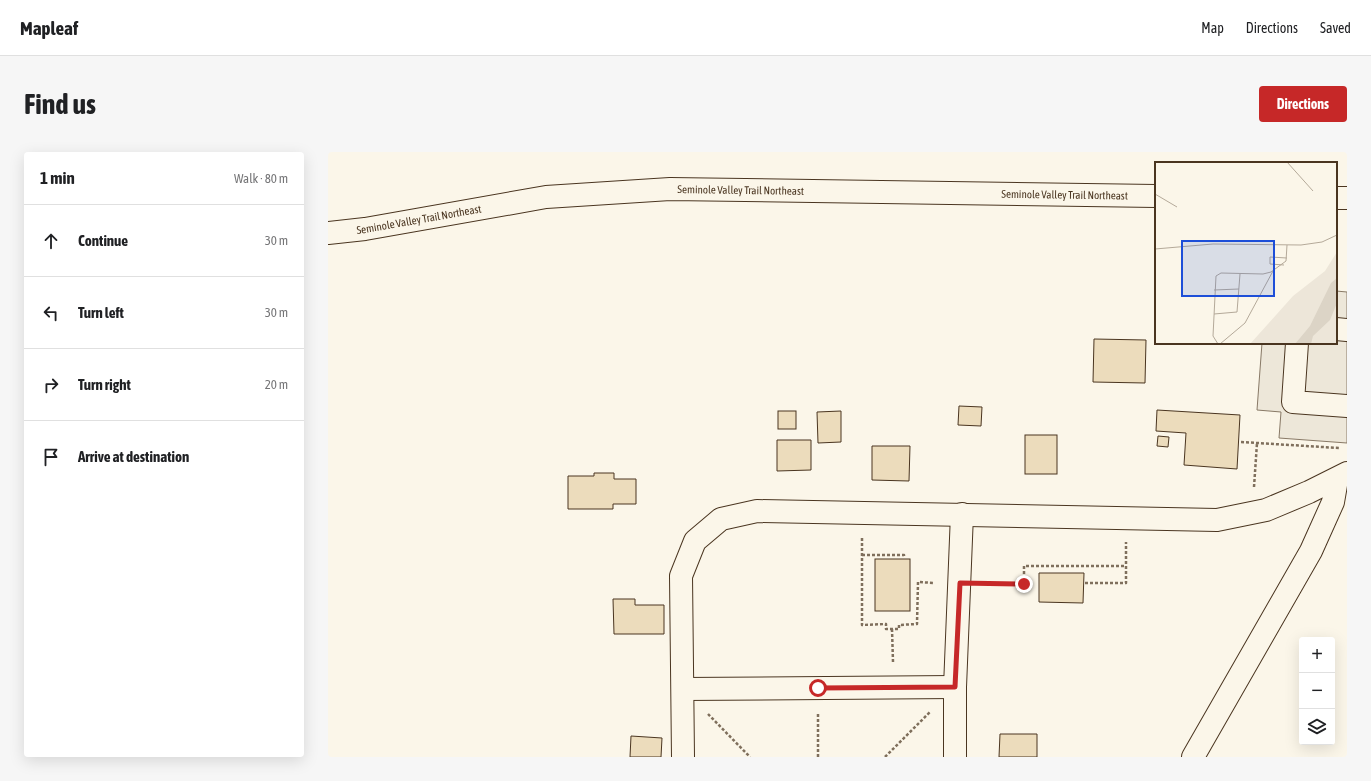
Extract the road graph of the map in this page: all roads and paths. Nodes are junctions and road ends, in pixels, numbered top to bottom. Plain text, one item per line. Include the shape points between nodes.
1 (1155, 196) edge
2 (328, 233) edge
3 (1337, 329) edge
4 (1347, 330) edge
5 (1297, 344) edge
6 (1347, 406) edge
7 (1241, 442) dead end
8 (1340, 448) dead end
9 (1342, 476) edge
10 (962, 514) junction
11 (862, 535) dead end
12 (1126, 539) dead end
13 (862, 555) junction
14 (904, 558) dead end
15 (1126, 566) junction
16 (960, 583) junction
17 (1085, 583) dead end
18 (1024, 584) junction
19 (1030, 584) dead end
20 (955, 687) junction
21 (683, 689) junction
22 (683, 757) edge
23 (750, 757) edge
24 (885, 757) edge
25 (955, 757) edge
26 (1194, 757) edge

1 - 2 street, Seminole Valley Trail Northeast via 670,189 546,197
3 - 4 street
5 - 6 street via 1293,402
7 - 8 path
9 - 10 street via 1266,510 1217,520
9 - 26 street via 1310,552
10 - 16 street
10 - 21 street via 757,511 722,519 696,541 681,576
11 - 13 path
12 - 15 path
13 - 14 path via 904,555
13 - 16 path via 862,625 886,624 886,629 899,629 899,625 917,624 918,582
15 - 17 path via 1126,583
15 - 18 path via 1024,566
16 - 18 path
16 - 20 street
18 - 19 path
20 - 21 street
20 - 24 path
20 - 25 street
21 - 22 street
21 - 23 path

